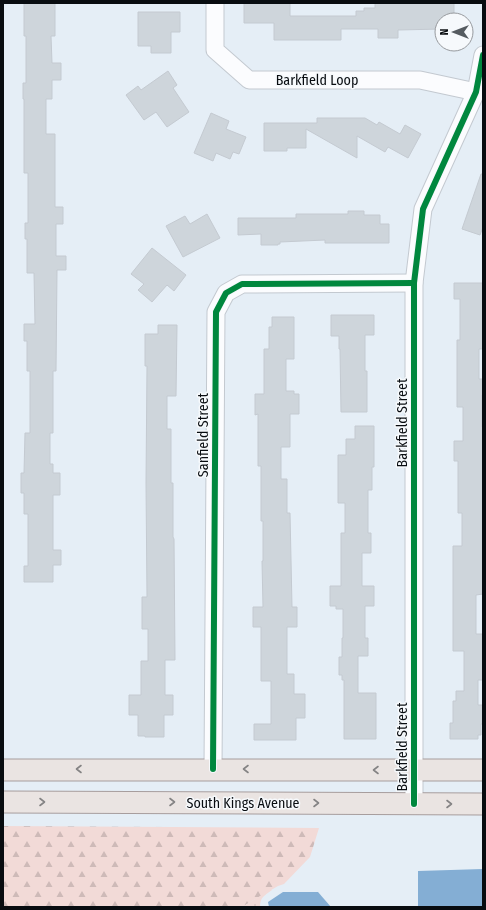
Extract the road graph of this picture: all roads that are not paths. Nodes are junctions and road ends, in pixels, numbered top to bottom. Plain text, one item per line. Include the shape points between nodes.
1 (215, 3) edge
2 (483, 55) edge
3 (476, 92) junction
4 (414, 283) junction
5 (213, 769) junction
6 (3, 770) edge
7 (415, 770) junction
8 (483, 770) edge
9 (3, 802) edge
10 (414, 804) junction
11 (483, 804) edge

1 - 3 street, Barkfield Loop via 215,50 249,80 420,80
2 - 3 street, Barkfield Street
3 - 4 street, Barkfield Street via 423,209
4 - 5 street, Sanfield Street via 242,284 226,293 216,312
4 - 7 street, Barkfield Street
5 -> 6 main road
7 -> 5 main road
7 - 8 main road
7 - 10 street, Barkfield Street
9 -> 10 main road, South Kings Avenue
10 -> 11 main road, South Kings Avenue

